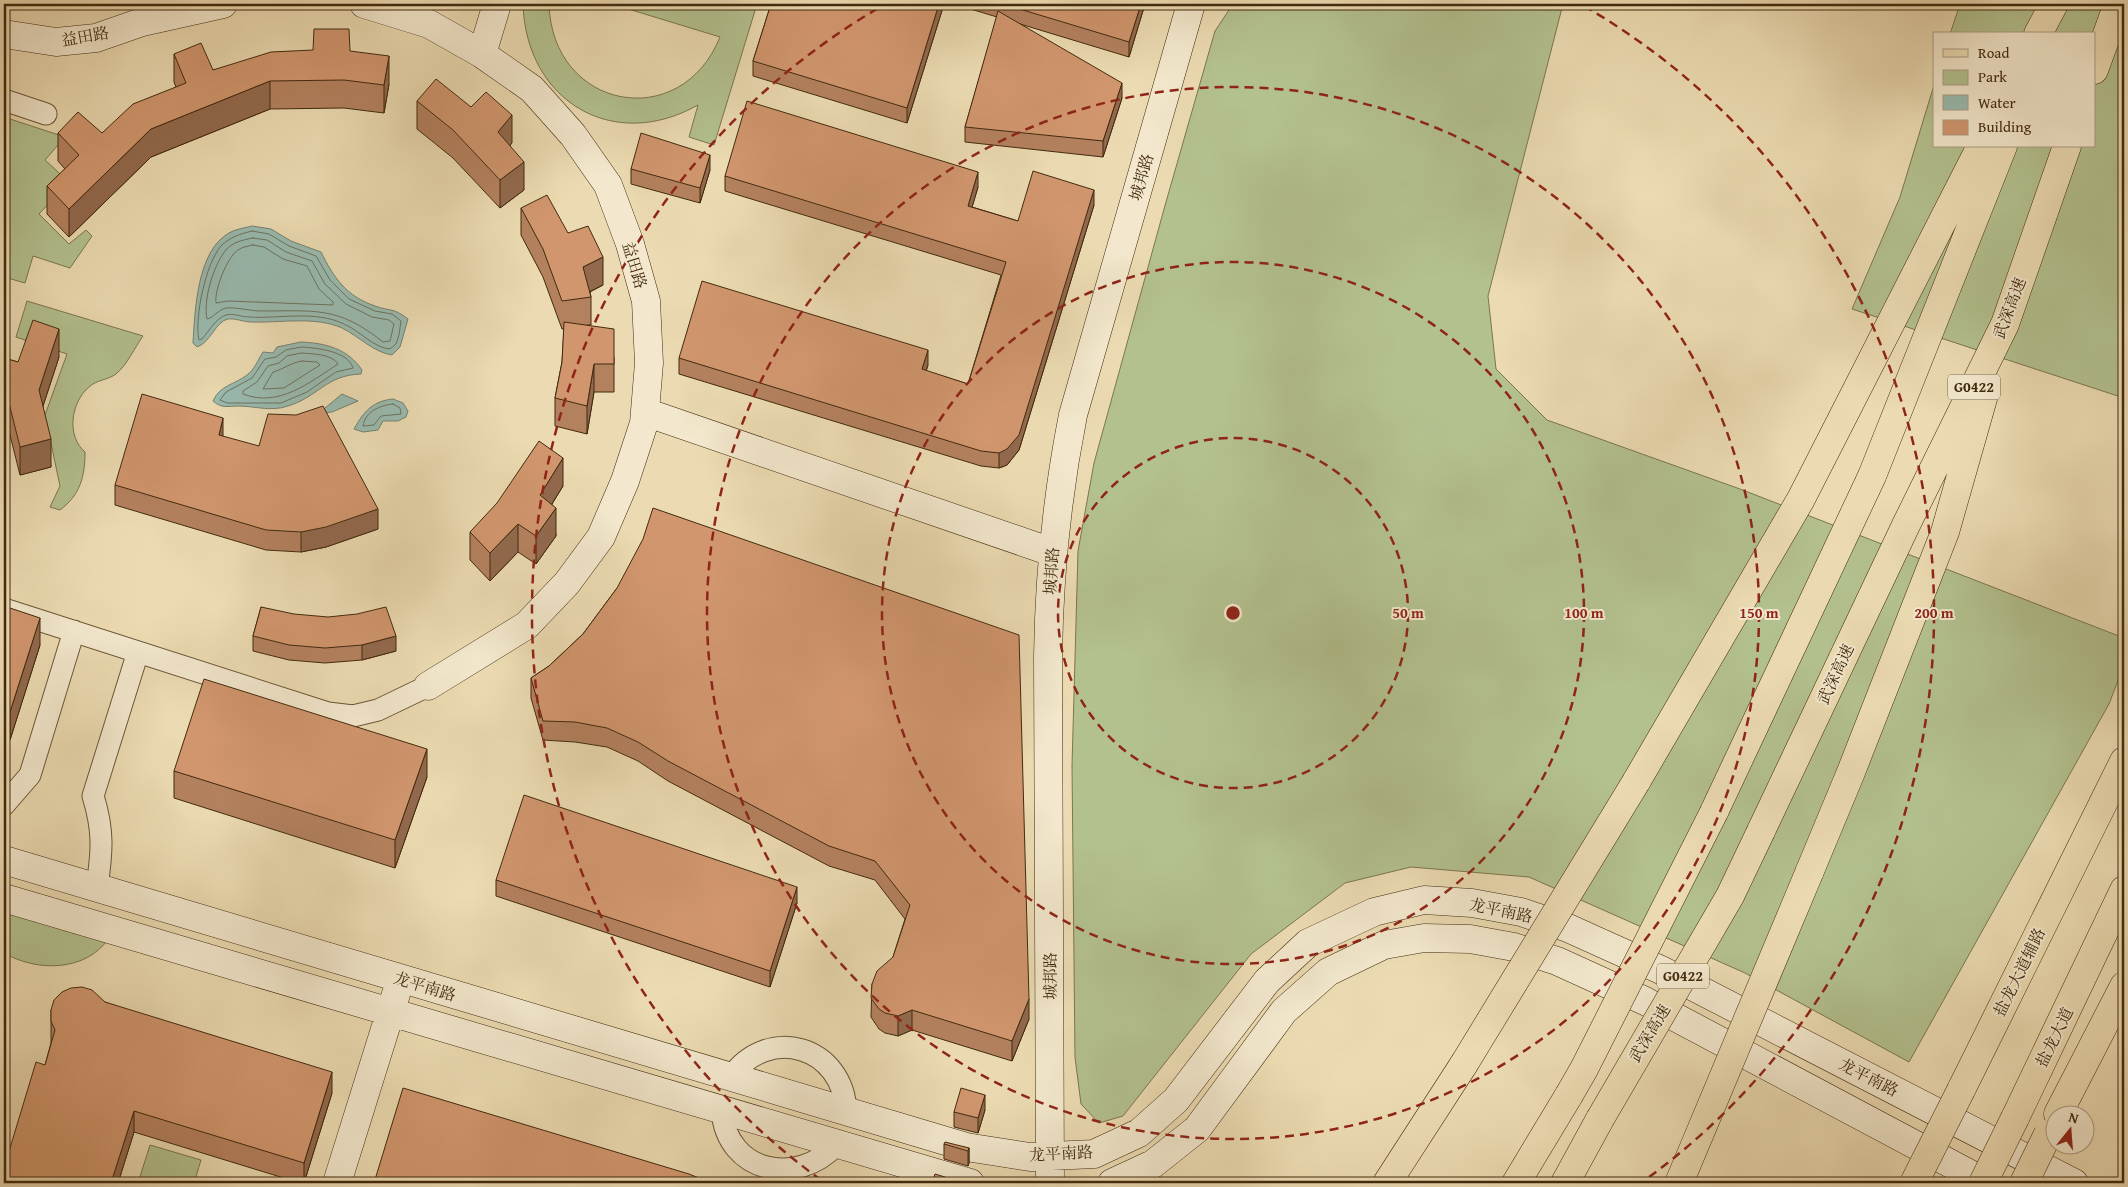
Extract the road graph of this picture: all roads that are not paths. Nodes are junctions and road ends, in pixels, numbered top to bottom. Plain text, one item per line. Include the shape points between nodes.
1 (223, 4) edge
2 (364, 4) edge
3 (497, 4) edge
4 (1191, 4) edge
5 (2054, 4) edge
6 (2059, 4) edge
7 (2118, 4) edge
8 (2039, 32) edge
9 (2048, 32) edge
10 (4, 34) edge
11 (482, 54) junction
12 (2096, 64) edge
13 (4, 100) edge
14 (46, 114) dead end
15 (1980, 148) edge
16 (2002, 148) edge
17 (2066, 148) edge
18 (2005, 324) junction
19 (645, 412) junction
20 (1052, 552) junction
21 (4, 609) edge
22 (74, 631) junction
23 (138, 652) junction
24 (428, 686) joint
25 (2124, 762) edge
26 (4, 805) edge
27 (4, 860) edge
28 (97, 887) junction
29 (2124, 890) edge
30 (4, 898) edge
31 (400, 979) junction
32 (2124, 986) edge
33 (390, 1012) junction
34 (731, 1077) junction
35 (2064, 1104) edge
36 (722, 1111) junction
37 (846, 1112) junction
38 (2046, 1139) edge
39 (836, 1144) junction
40 (1051, 1156) junction
41 (337, 1183) edge
42 (966, 1183) edge
43 (1050, 1183) edge
44 (1112, 1183) edge
45 (1387, 1183) edge
46 (1516, 1183) edge
47 (1565, 1183) edge
48 (1680, 1183) edge
49 (1914, 1183) edge
50 (1983, 1183) edge
51 (1987, 1183) edge
52 (2024, 1183) edge
53 (2074, 1183) edge

1 - 10 main road, 益田路 via 151,20 96,38 56,42
2 - 11 main road, 益田路 via 429,24
3 - 11 main road
4 - 20 main road, 城邦路 via 1073,415 1061,475
5 - 8 main road
6 - 9 main road
7 - 12 main road
11 - 19 main road, 益田路 via 532,89 573,135 608,185 630,244 646,301 649,363
13 - 14 street
15 - 45 main road, bridge via 1801,499 1636,782 1464,1064
16 - 46 main road, G0422, bridge via 1872,476 1816,596 1714,812 1584,1069
17 - 18 main road, 武深高速 / G0422
18 - 47 main road, 武深高速 / G0422, bridge via 1730,896
18 - 48 main road, bridge via 1944,532 1904,638
19 - 20 main road
19 - 24 main road, 益田路 via 625,481 601,537 567,583 527,626
20 - 40 main road, 城邦路 via 1048,656
21 - 22 street
22 - 23 street
22 - 26 street via 30,774
23 - 24 street via 328,713 353,716 378,710
23 - 28 street via 93,796 103,841
25 - 49 main road, 盐龙大道辅路, bridge
27 - 28 main road, 龙平南路
28 - 31 main road, 龙平南路
29 - 50 main road, 盐龙大道, bridge
30 - 33 main road
31 - 33 main road
31 - 34 main road, 龙平南路
32 - 35 main road
33 - 36 main road
33 - 41 main road
34 - 37 main road, 龙平南路
34 - 37 street via 739,1065 755,1053 774,1047 794,1048 812,1054 828,1066 840,1081
36 - 39 main road
36 - 39 street via 723,1125 732,1145 748,1160 767,1170 789,1172 810,1166
37 - 40 main road, 龙平南路 via 966,1147 1030,1157
38 - 52 main road, bridge
39 - 42 main road
40 - 43 main road, 城邦路
40 - 53 main road, 龙平南路 via 1094,1154 1139,1133 1176,1100 1267,981 1308,943 1374,912 1424,900 1472,903 1521,912 1568,928 1660,970
44 - 51 main road, 龙平南路 via 1153,1164 1197,1129 1284,1011 1328,972 1384,945 1424,938 1470,938 1514,947 1557,961 1645,1001

